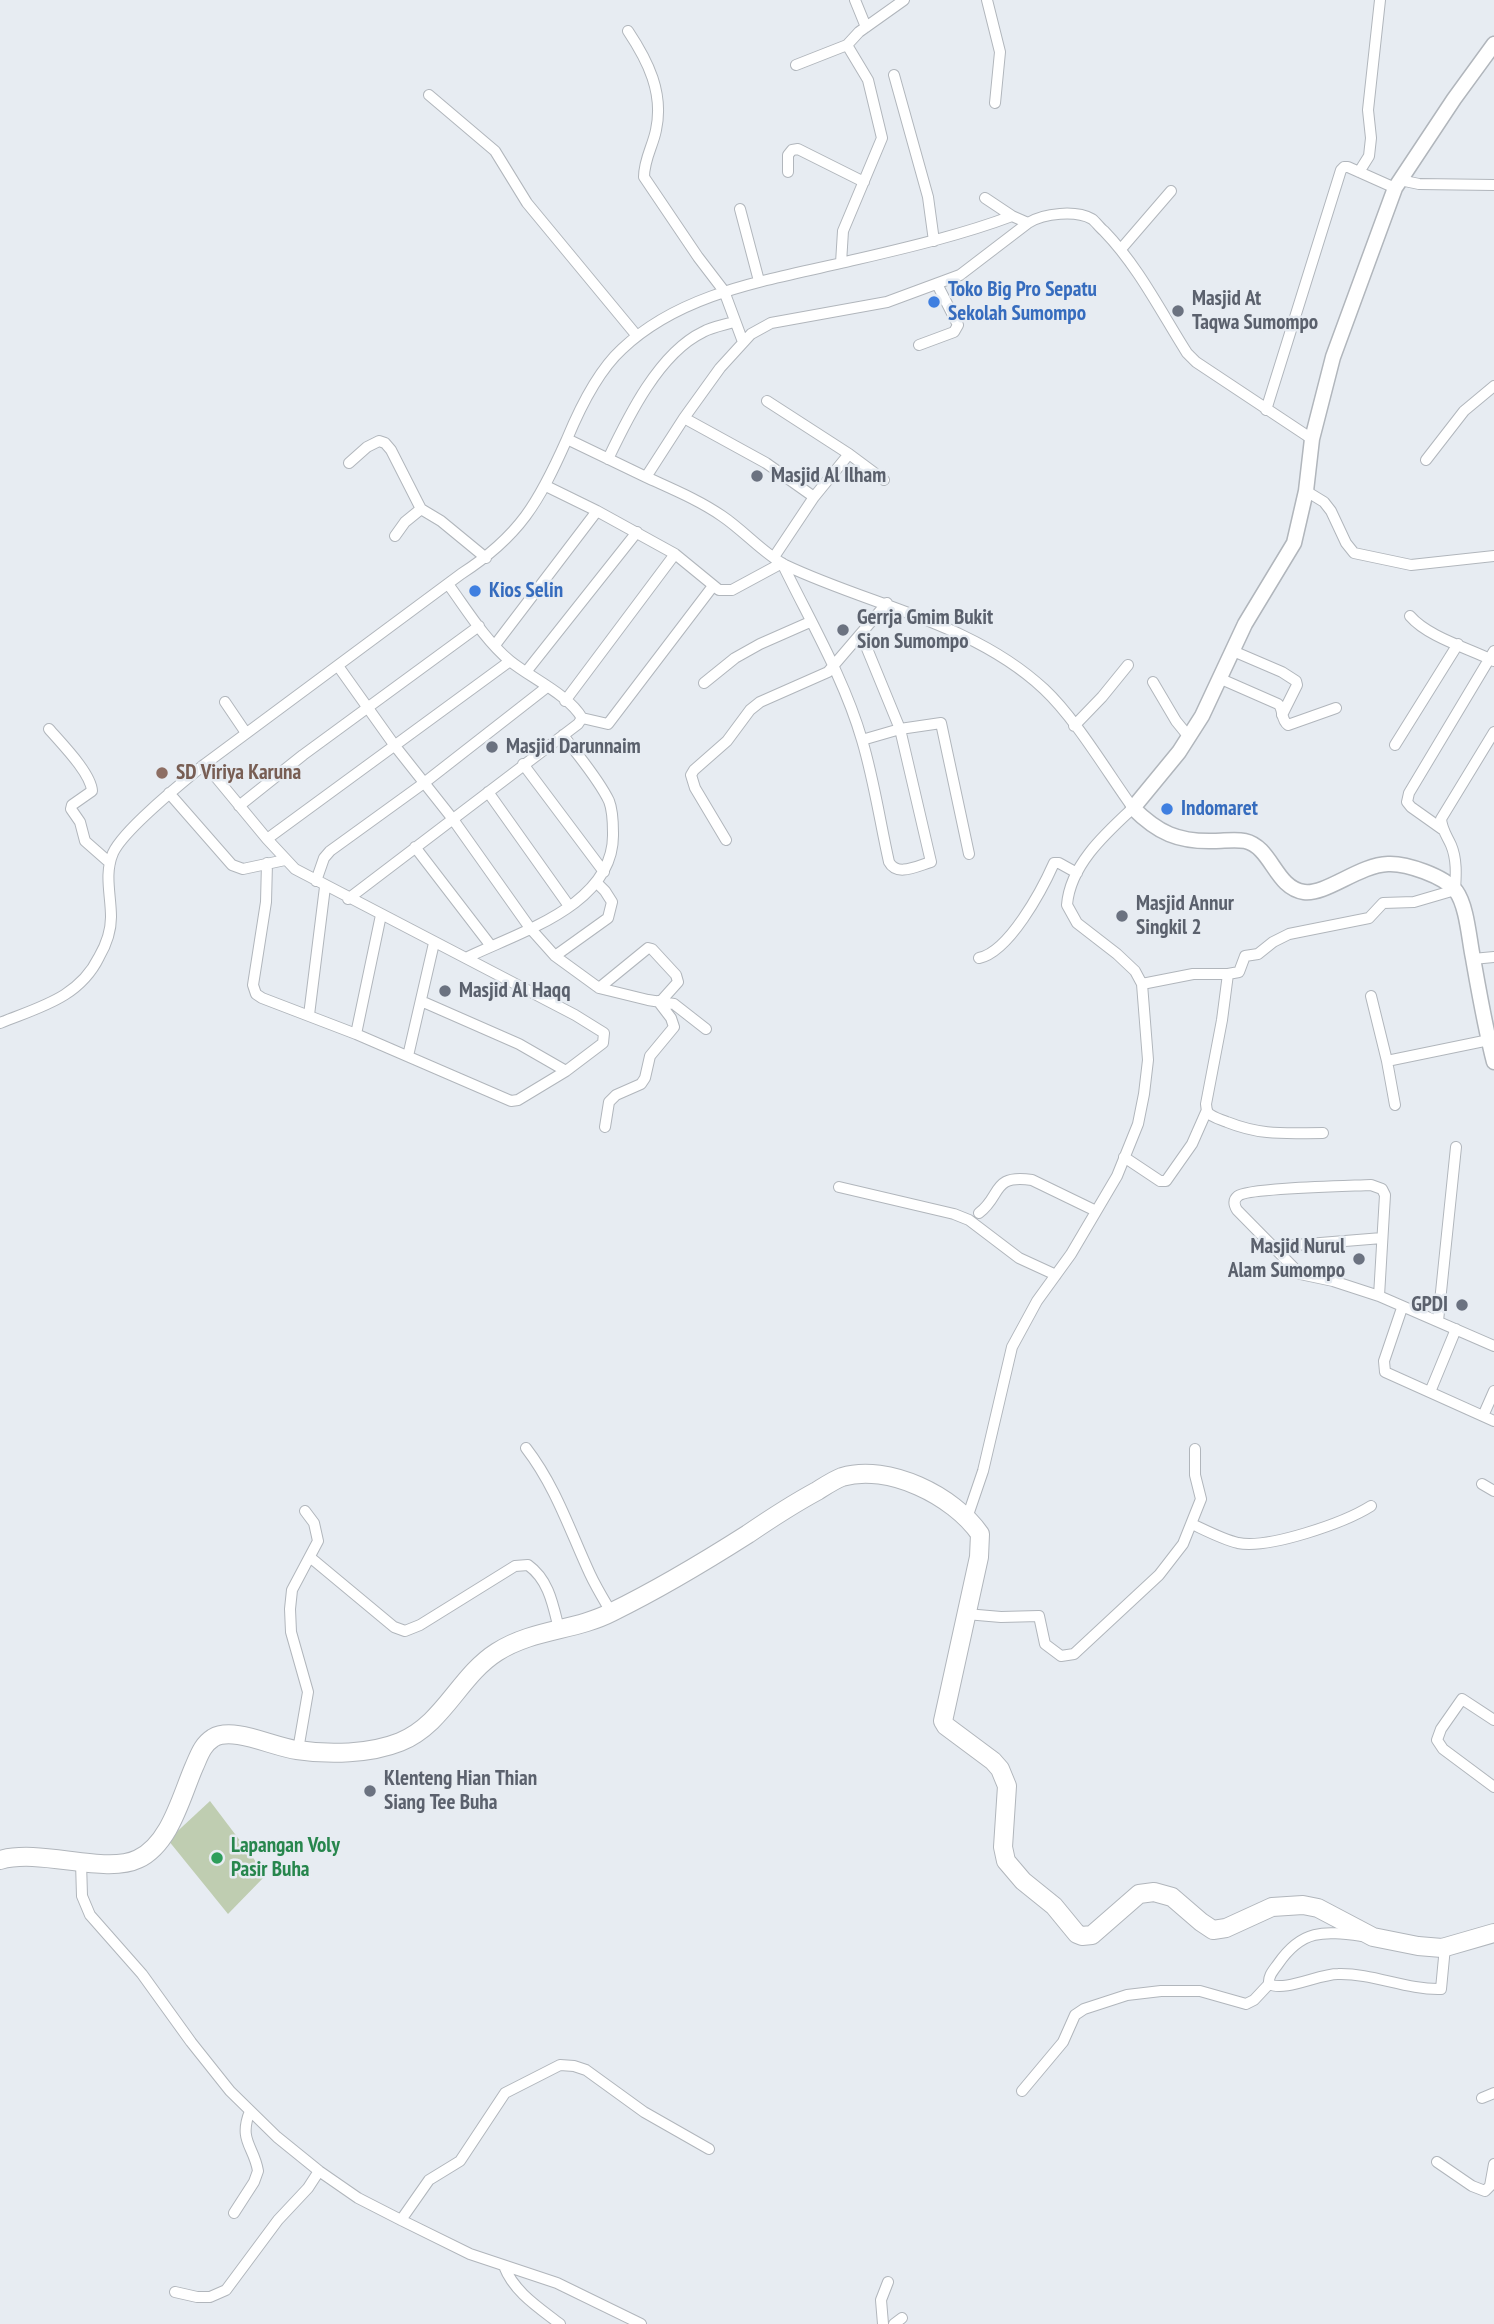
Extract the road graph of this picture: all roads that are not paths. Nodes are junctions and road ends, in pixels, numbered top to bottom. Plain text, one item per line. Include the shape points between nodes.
1 (855, 0) edge
2 (904, 0) edge
3 (987, 0) edge
4 (1380, 0) edge
5 (866, 27) junction
6 (628, 31) dead end
7 (1494, 44) edge
8 (847, 45) junction
9 (796, 65) dead end
10 (894, 75) dead end
11 (429, 95) dead end
12 (995, 103) dead end
13 (788, 172) dead end
14 (1359, 172) junction
15 (864, 182) junction
16 (1398, 184) junction
17 (1494, 186) edge
18 (1171, 191) dead end
19 (985, 198) dead end
20 (740, 209) dead end
21 (1012, 216) junction
22 (1028, 223) junction
23 (934, 241) junction
24 (1121, 248) junction
25 (841, 263) junction
26 (760, 281) junction
27 (937, 284) junction
28 (724, 291) junction
29 (734, 322) junction
30 (637, 336) junction
31 (743, 342) junction
32 (919, 345) dead end
33 (1494, 386) edge
34 (767, 401) dead end
35 (1266, 410) junction
36 (684, 418) junction
37 (566, 439) junction
38 (1312, 439) junction
39 (849, 454) junction
40 (608, 459) junction
41 (1426, 460) dead end
42 (349, 463) dead end
43 (646, 477) junction
44 (884, 481) dead end
45 (546, 486) junction
46 (1306, 491) junction
47 (814, 497) junction
48 (421, 509) junction
49 (597, 510) junction
50 (637, 532) junction
51 (395, 536) dead end
52 (675, 554) junction
53 (1494, 556) edge
54 (486, 558) junction
55 (778, 560) junction
56 (448, 584) junction
57 (713, 586) junction
58 (887, 603) junction
59 (1410, 616) dead end
60 (810, 622) junction
61 (479, 626) junction
62 (861, 634) junction
63 (1458, 644) junction
64 (495, 645) junction
65 (1233, 652) junction
66 (1492, 657) edge
67 (510, 660) junction
68 (1128, 665) dead end
69 (338, 666) junction
70 (834, 666) junction
71 (526, 672) junction
72 (1221, 679) junction
73 (1153, 682) dead end
74 (704, 683) dead end
75 (547, 687) junction
76 (565, 701) junction
77 (225, 702) dead end
78 (368, 707) junction
79 (1336, 708) dead end
80 (1282, 716) junction
81 (582, 718) junction
82 (1074, 726) junction
83 (48, 729) dead end
84 (900, 729) junction
85 (1494, 732) edge
86 (246, 733) junction
87 (563, 735) junction
88 (1189, 737) junction
89 (862, 740) junction
90 (1491, 744) edge
91 (1395, 745) dead end
92 (395, 746) junction
93 (205, 764) junction
94 (523, 764) junction
95 (424, 783) junction
96 (488, 792) junction
97 (169, 793) junction
98 (239, 806) junction
99 (1133, 808) junction
100 (452, 818) junction
101 (1442, 829) junction
102 (267, 839) junction
103 (726, 840) dead end
104 (415, 847) junction
105 (970, 854) dead end
106 (285, 860) junction
107 (110, 863) junction
108 (267, 863) junction
109 (604, 872) junction
110 (1077, 873) junction
111 (597, 883) junction
112 (320, 884) junction
113 (1455, 890) junction
114 (348, 899) junction
115 (569, 906) junction
116 (381, 915) junction
117 (530, 928) junction
118 (434, 943) junction
119 (491, 946) junction
120 (555, 956) junction
121 (1494, 957) edge
122 (466, 958) junction
123 (979, 958) dead end
124 (1473, 959) junction
125 (1228, 975) junction
126 (1142, 984) junction
127 (599, 988) junction
128 (1371, 996) dead end
129 (421, 1001) junction
130 (659, 1001) junction
131 (309, 1015) junction
132 (0, 1023) edge
133 (706, 1029) dead end
134 (356, 1034) junction
135 (1489, 1040) junction
136 (408, 1056) junction
137 (1387, 1061) junction
138 (1494, 1062) edge
139 (566, 1071) junction
140 (1395, 1105) dead end
141 (1207, 1110) junction
142 (604, 1127) dead end
143 (1323, 1133) dead end
144 (1456, 1147) dead end
145 (1124, 1157) junction
146 (839, 1187) dead end
147 (1096, 1211) junction
148 (979, 1213) dead end
149 (1382, 1238) junction
150 (1272, 1247) junction
151 (1056, 1275) junction
152 (1379, 1296) junction
153 (1402, 1308) junction
154 (1438, 1321) junction
155 (1455, 1329) junction
156 (1494, 1346) edge
157 (1494, 1391) edge
158 (1430, 1392) junction
159 (1483, 1416) junction
160 (1494, 1421) edge
161 (526, 1448) dead end
162 (1195, 1449) dead end
163 (1482, 1484) dead end
164 (1494, 1491) edge
165 (1371, 1507) dead end
166 (304, 1511) dead end
167 (967, 1518) junction
168 (1192, 1524) junction
169 (311, 1558) junction
170 (611, 1612) junction
171 (966, 1614) junction
172 (559, 1629) junction
173 (1494, 1720) edge
174 (298, 1750) junction
175 (1494, 1787) edge
176 (0, 1860) edge
177 (81, 1862) junction
178 (1494, 1933) edge
179 (1373, 1937) junction
180 (1445, 1947) junction
181 (1269, 1984) junction
182 (1022, 2091) dead end
183 (1494, 2093) edge
184 (1482, 2098) dead end
185 (250, 2111) junction
186 (709, 2149) dead end
187 (1437, 2162) dead end
188 (1494, 2164) edge
189 (319, 2171) junction
190 (234, 2213) dead end
191 (401, 2220) junction
192 (504, 2266) junction
193 (888, 2282) dead end
194 (175, 2292) dead end
195 (560, 2324) edge
196 (641, 2324) edge
197 (883, 2324) edge

1 - 5 street
2 - 5 street
3 - 12 street via 1000,52
4 - 14 street via 1368,110 1369,156
5 - 8 street
6 - 28 street via 651,68 658,97 656,131 644,177
7 - 16 street
8 - 9 street
8 - 15 street via 868,80 882,138
10 - 23 street via 928,197
11 - 30 street via 495,151 527,203
13 - 15 street via 788,155 799,149
14 - 16 street
14 - 35 street via 1348,167 1341,170
15 - 25 street via 843,231
16 - 17 street
16 - 38 street via 1333,357
18 - 24 street
19 - 21 street
20 - 26 street
21 - 22 street
21 - 23 street
22 - 24 street via 1054,215 1092,219
22 - 27 street via 960,275
23 - 25 street
24 - 35 street via 1187,353
25 - 26 street
26 - 28 street
27 - 31 street via 887,302 771,323
27 - 32 street via 958,325 954,332
28 - 29 street
28 - 30 street
29 - 31 street
29 - 40 street via 702,332 672,356 637,402
30 - 37 street via 610,361
31 - 36 street
33 - 41 street via 1464,411
34 - 39 street
35 - 38 street
36 - 43 street
36 - 47 street via 766,463
37 - 40 street
37 - 45 street
38 - 46 street
39 - 44 street
39 - 47 street
40 - 43 street
42 - 48 street via 368,447 385,443
43 - 55 street via 721,515
45 - 49 street
45 - 54 street via 522,523
46 - 53 street via 1332,511 1354,553 1411,565
46 - 65 street via 1294,543
47 - 55 street
48 - 51 street
48 - 54 street
49 - 50 street
49 - 64 street
50 - 52 street
50 - 71 street
52 - 57 street
52 - 76 street
54 - 56 street
55 - 57 street via 732,590
55 - 58 street
55 - 60 street
56 - 61 street
56 - 69 street
57 - 81 street via 608,724
58 - 62 street
58 - 82 street via 1001,657 1057,702
59 - 63 street
60 - 70 street
60 - 74 street via 735,658
61 - 64 street
61 - 78 street
62 - 70 street
62 - 84 street
63 - 66 street
63 - 91 street
64 - 67 street
65 - 72 street
65 - 80 street via 1296,681
66 - 101 street via 1409,793 1411,807
67 - 71 street
67 - 92 street
68 - 82 street
69 - 78 street
69 - 86 street
70 - 89 street
70 - 103 street via 822,676 760,702 694,770 695,788
71 - 75 street
72 - 80 street via 1278,704
72 - 88 street
73 - 88 street
75 - 76 street
75 - 95 street
76 - 81 street
77 - 86 street
78 - 92 street
78 - 98 street
79 - 80 street via 1290,726
81 - 87 street
82 - 99 street
83 - 107 street via 92,785 92,791 71,809 85,841
84 - 89 street
84 - 89 street via 931,862 899,871 888,862
84 - 105 street via 937,722 944,726
85 - 90 street
86 - 93 street
87 - 94 street
87 - 109 street via 611,805 612,849
88 - 99 street
90 - 101 street via 1445,811
92 - 95 street
92 - 102 street
93 - 97 street
93 - 98 street
94 - 96 street
94 - 109 street
95 - 100 street
95 - 112 street via 330,851 324,858
96 - 100 street
96 - 115 street
97 - 107 street via 119,843
97 - 108 street via 232,865 243,869
98 - 102 street
99 - 110 street via 1099,842
99 - 113 street via 1152,826 1189,841 1252,844 1284,881 1304,892 1388,863 1431,874
100 - 104 street
100 - 117 street
101 - 113 street via 1452,846
102 - 106 street
104 - 114 street
104 - 119 street
106 - 108 street
106 - 112 street
107 - 132 street via 111,920 96,965 66,996
108 - 131 street via 254,990 262,998
109 - 111 street
110 - 123 street via 1055,863 1003,943 988,957
110 - 126 street via 1068,897 1070,913 1135,971
111 - 115 street
111 - 120 street via 612,902 608,918
112 - 114 street
112 - 131 street
113 - 124 street
113 - 125 street via 1415,902 1383,903 1367,918 1289,934 1258,954 1245,956 1239,972
114 - 116 street
115 - 117 street
116 - 118 street
116 - 134 street
117 - 119 street
117 - 120 street
118 - 122 street
118 - 129 street
119 - 122 street
120 - 127 street
121 - 124 street
122 - 139 street via 604,1033 600,1047
124 - 135 street
125 - 126 street via 1193,974
125 - 141 street
126 - 145 street via 1148,1060 1138,1124
127 - 130 street
127 - 130 street via 652,948 678,982
128 - 137 street
129 - 136 street
129 - 139 street via 519,1044
130 - 133 street via 682,1008
130 - 142 street via 674,1027 650,1056 641,1084 609,1102
131 - 134 street
134 - 136 street
135 - 137 street
135 - 138 street
136 - 139 street via 511,1101
137 - 140 street
141 - 143 street via 1250,1131
141 - 145 street via 1192,1144 1166,1181
144 - 154 street
145 - 147 street
146 - 151 street via 954,1214 1019,1258
147 - 148 street via 1021,1179 1001,1184
147 - 151 street
149 - 150 street
149 - 150 street via 1385,1195 1379,1187 1242,1193 1235,1199 1237,1210
149 - 152 street
150 - 152 street via 1300,1274
151 - 167 street via 1012,1347 983,1471
152 - 153 street
153 - 154 street
153 - 158 street via 1383,1368
154 - 155 street
155 - 156 street
155 - 158 street
157 - 159 street
158 - 159 street
159 - 160 street
161 - 170 street via 557,1498
162 - 168 street via 1195,1475 1202,1499
163 - 164 street
165 - 168 street via 1319,1529 1256,1543 1232,1541
166 - 169 street via 317,1534
167 - 170 highway via 907,1481 889,1476 842,1477 692,1570
167 - 171 highway via 980,1534 980,1546
168 - 171 street via 1165,1568 1072,1655 1058,1654 1045,1644 1039,1616
169 - 172 street via 394,1627 405,1630 515,1566 528,1565 540,1574 548,1590
169 - 174 street via 292,1590 290,1609 291,1632 308,1692
170 - 172 highway
171 - 179 highway via 944,1724 1000,1769 1007,1786 1006,1861 1077,1934 1092,1935 1139,1894 1154,1892 1172,1898 1213,1930 1272,1907 1303,1905 1318,1908
172 - 174 highway via 537,1633 498,1652 476,1670 436,1718 404,1740 348,1751
173 - 175 street via 1462,1699 1437,1740
174 - 177 highway via 236,1734 214,1737 201,1751 158,1844 135,1861
176 - 177 highway via 42,1856
177 - 185 street via 82,1896 90,1915 120,1946 191,2042
178 - 180 highway
179 - 180 highway
179 - 181 street via 1313,1934 1285,1953
180 - 181 street via 1440,1989 1347,1974
181 - 182 street via 1246,2004 1200,1991 1161,1992 1127,1995 1079,2011 1063,2042
183 - 184 street
185 - 189 street
185 - 190 street via 246,2139 258,2171
186 - 191 street via 644,2112 586,2070 560,2065 505,2093 460,2161 429,2180
187 - 188 street via 1485,2191
189 - 191 street
189 - 194 street via 226,2290 210,2297
191 - 192 street
192 - 195 street via 520,2292
192 - 196 street via 557,2283
193 - 197 street via 881,2300

